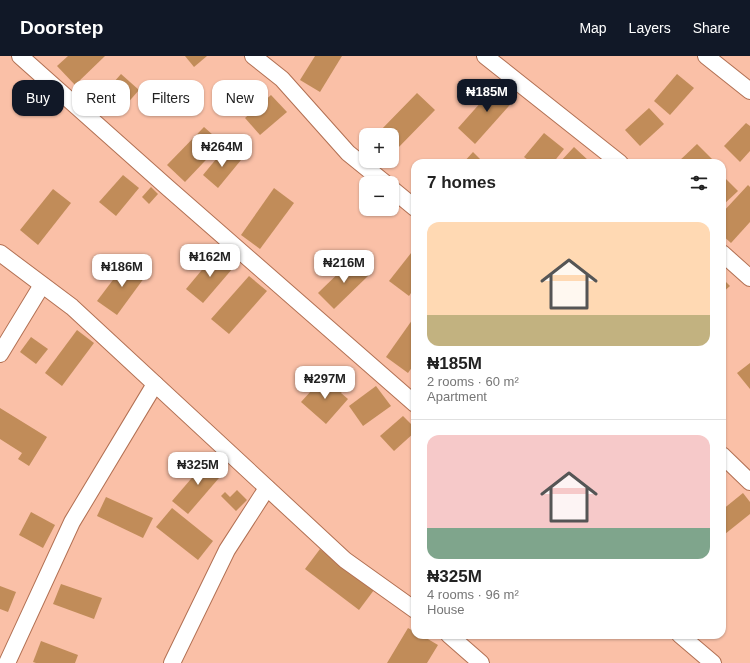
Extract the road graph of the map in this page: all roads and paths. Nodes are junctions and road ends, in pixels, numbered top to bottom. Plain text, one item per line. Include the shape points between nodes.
1 (20, 56) edge
2 (253, 56) edge
3 (485, 56) edge
4 (706, 56) edge
5 (750, 91) edge
6 (615, 159) edge
7 (376, 176) edge
8 (399, 195) edge
9 (411, 205) edge
10 (0, 253) edge
11 (726, 257) edge
12 (750, 278) edge
13 (42, 285) junction
14 (0, 354) edge
15 (155, 384) junction
16 (411, 400) edge
17 (726, 459) edge
18 (750, 482) edge
19 (267, 488) junction
20 (411, 607) edge
21 (453, 639) edge
22 (685, 639) edge
23 (7, 663) edge
24 (172, 663) edge
25 (480, 663) edge
26 (713, 663) edge

1 - 16 street
2 - 7 street via 282,79 348,153
3 - 6 street
4 - 5 street
8 - 9 street
10 - 13 street
11 - 12 street
13 - 14 street
13 - 15 street via 72,307
15 - 19 street
15 - 23 street via 72,522
17 - 18 street
19 - 20 street via 345,560
19 - 24 street via 227,550
21 - 25 street
22 - 26 street

